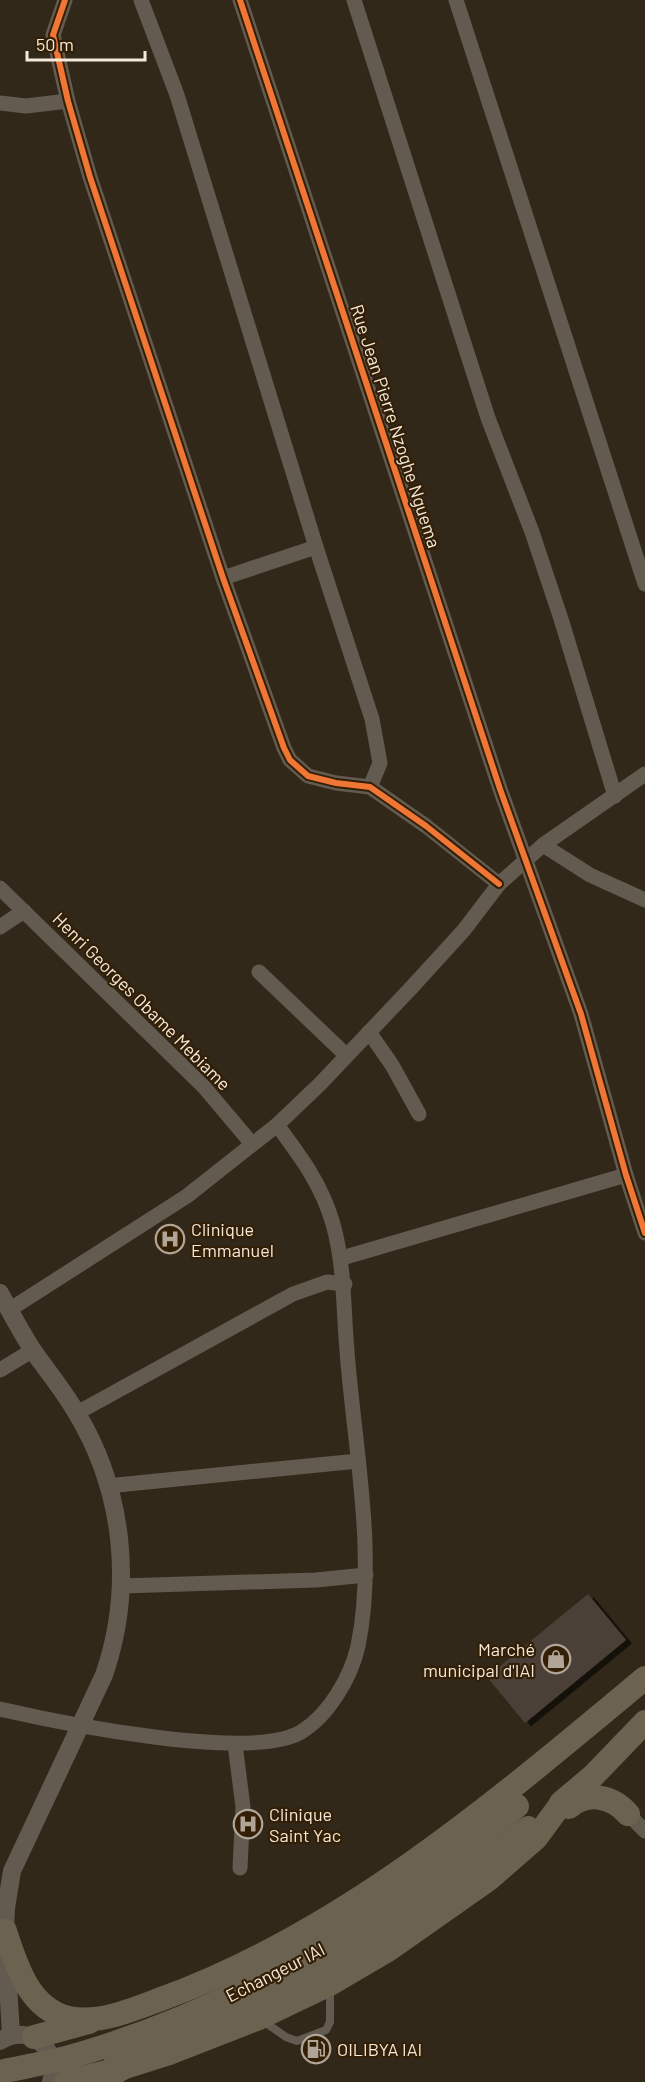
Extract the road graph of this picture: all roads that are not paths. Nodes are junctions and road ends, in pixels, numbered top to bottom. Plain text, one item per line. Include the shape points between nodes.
1 (64, 0) edge
2 (141, 0) edge
3 (240, 0) edge
4 (354, 0) edge
5 (456, 0) edge
6 (68, 101) junction
7 (0, 104) edge
8 (316, 547) junction
9 (223, 578) junction
10 (645, 584) edge
11 (645, 774) edge
12 (370, 787) junction
13 (615, 796) junction
14 (543, 845) junction
15 (524, 860) junction
16 (499, 884) junction
17 (0, 888) edge
18 (645, 900) edge
19 (24, 911) junction
20 (0, 927) edge
21 (260, 972) dead end
22 (369, 1032) junction
23 (346, 1055) junction
24 (419, 1114) dead end
25 (277, 1125) junction
26 (252, 1144) junction
27 (626, 1175) junction
28 (645, 1233) edge
29 (342, 1258) junction
30 (345, 1284) junction
31 (0, 1293) edge
32 (9, 1310) junction
33 (33, 1350) junction
34 (0, 1370) edge
35 (77, 1413) junction
36 (358, 1461) junction
37 (107, 1486) junction
38 (366, 1575) junction
39 (122, 1586) junction
40 (645, 1679) edge
41 (0, 1709) edge
42 (645, 1722) edge
43 (79, 1727) junction
44 (235, 1744) junction
45 (571, 1801) junction
46 (628, 1814) joint
47 (645, 1831) edge
48 (532, 1833) junction
49 (240, 1868) dead end
50 (4, 1918) edge
51 (6, 1976) edge
52 (330, 1984) junction
53 (260, 2018) junction
54 (95, 2020) junction
55 (15, 2038) edge
56 (125, 2067) junction
57 (0, 2072) edge
58 (30, 2082) edge
59 (51, 2082) edge
60 (66, 2082) edge
61 (97, 2082) edge

1 - 6 street via 52,35
2 - 8 street via 177,95
3 - 15 street, Rue Jean Pierre Nzoghe Nguema
4 - 13 street via 488,418 561,618
5 - 10 street
6 - 7 street via 26,106
6 - 9 street via 93,188
8 - 9 street
8 - 12 street via 372,719 381,763
9 - 12 street via 290,760 308,776
11 - 13 street
12 - 16 street
13 - 14 street
14 - 15 street
14 - 18 street via 590,875
15 - 16 street
15 - 27 street, Rue Jean Pierre Nzoghe Nguema via 581,1014
16 - 22 street via 464,930
17 - 19 street, Henri Georges Obame Mebiame
19 - 20 street
19 - 26 street, Henri Georges Obame Mebiame via 204,1087
21 - 23 street
22 - 23 street
22 - 24 street
23 - 25 street
25 - 26 street
25 - 29 street via 318,1184
26 - 32 street via 187,1196
27 - 28 street, Rue Jean Pierre Nzoghe Nguema
27 - 29 street
29 - 30 street
30 - 35 street via 327,1282 293,1293
30 - 36 street via 346,1350
31 - 32 street
32 - 33 street
33 - 34 street
33 - 35 street
35 - 37 street
36 - 37 street
36 - 38 street
37 - 39 street via 121,1542
38 - 39 street
38 - 44 street via 357,1649 349,1675 321,1715 298,1733 275,1741
39 - 43 street via 114,1645
40 - 54 highway via 514,1787 334,1914 219,1975 162,1999
40 - 57 highway, Echangeur IAI, bridge via 517,1806 418,1886 353,1930 276,1975 123,2040 78,2055
41 - 43 street
42 - 45 highway
43 - 44 street
43 - 50 street via 12,1871
44 - 49 street via 243,1807
45 - 46 highway via 611,1801
45 - 48 highway
46 - 47 street
48 - 52 highway via 489,1879 388,1950
48 - 58 highway, Echangeur IAI, bridge via 335,1965 152,2047
50 - 51 street
50 - 54 highway via 20,1974 39,2000 68,2018
51 - 55 street
52 - 53 highway
52 - 53 lane via 330,2022 326,2030 297,2041
53 - 56 highway
54 - 55 highway
55 - 59 street via 43,2043 52,2058
56 - 60 highway
56 - 61 highway

